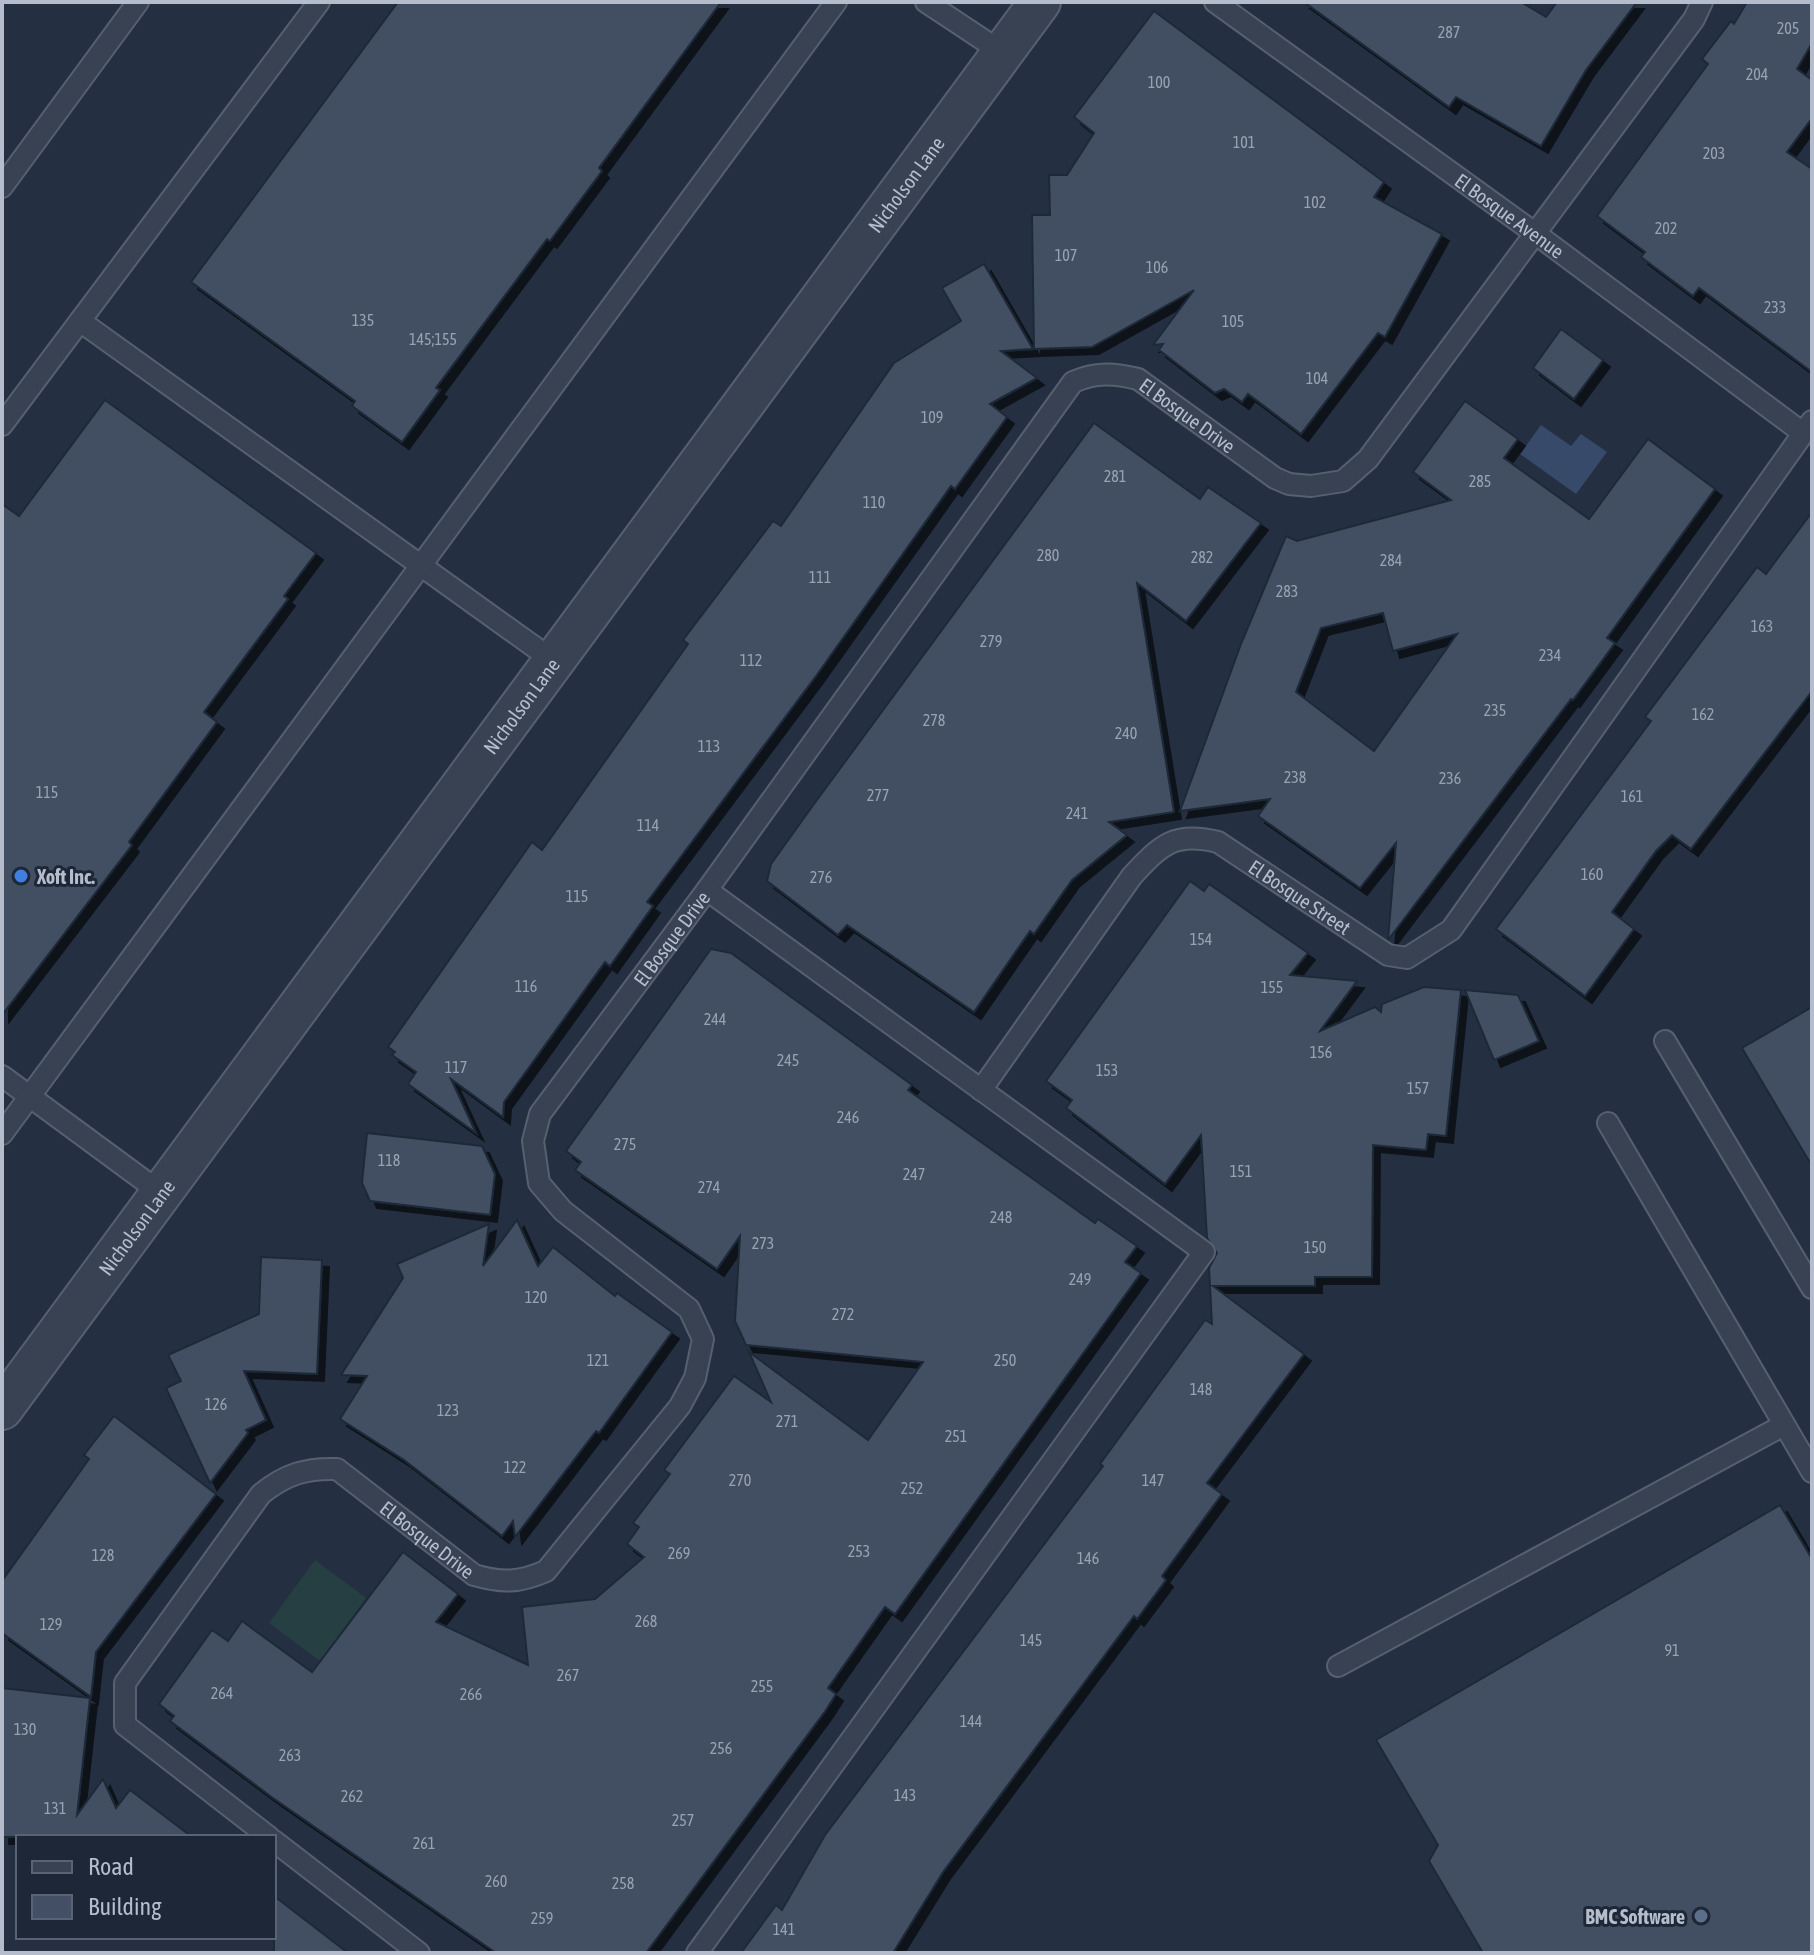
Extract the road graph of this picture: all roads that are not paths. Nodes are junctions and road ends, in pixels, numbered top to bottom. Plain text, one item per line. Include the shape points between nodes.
1 (138, 2) edge
2 (319, 2) edge
3 (836, 2) edge
4 (926, 2) edge
5 (1040, 2) edge
6 (1215, 2) edge
7 (1702, 2) edge
8 (1003, 53) junction
9 (2, 187) edge
10 (1536, 234) junction
11 (80, 321) junction
12 (2, 425) edge
13 (1808, 427) edge
14 (422, 565) junction
15 (554, 661) junction
16 (707, 890) junction
17 (1665, 1041) dead end
18 (2, 1076) edge
19 (981, 1090) junction
20 (30, 1096) junction
21 (1608, 1123) dead end
22 (2, 1134) edge
23 (161, 1193) junction
24 (1812, 1288) edge
25 (2, 1409) edge
26 (1784, 1425) junction
27 (1812, 1472) edge
28 (1338, 1666) dead end
29 (267, 1835) edge
30 (276, 1842) edge
31 (419, 1953) edge
32 (697, 1953) edge

1 - 9 lane
2 - 11 lane
3 - 14 lane
4 - 8 lane
5 - 8 street, Nicholson Lane
6 - 10 lane, El Bosque Avenue
7 - 10 lane, El Bosque Drive
8 - 15 street, Nicholson Lane
10 - 13 lane, El Bosque Avenue
10 - 16 lane, El Bosque Drive via 1368,459 1343,481 1311,486 1275,478 1138,379 1113,373 1073,382
11 - 12 lane
11 - 14 lane
13 - 19 lane, El Bosque Street via 1451,930 1407,958 1388,955 1218,842 1178,839 1159,848 1132,876
14 - 15 lane
14 - 20 lane
15 - 23 street, Nicholson Lane
16 - 19 lane
16 - 29 lane, El Bosque Drive via 540,1114 533,1141 539,1183 563,1211 689,1309 703,1339 695,1378 680,1406 546,1571 526,1580 502,1583 474,1575 337,1469 310,1468 281,1478 261,1494 125,1683 125,1725
17 - 24 lane
18 - 20 lane
19 - 32 lane via 1204,1252
20 - 22 lane
20 - 23 lane
21 - 26 lane
23 - 25 street, Nicholson Lane
26 - 27 lane
26 - 28 lane
30 - 31 lane, El Bosque Drive

